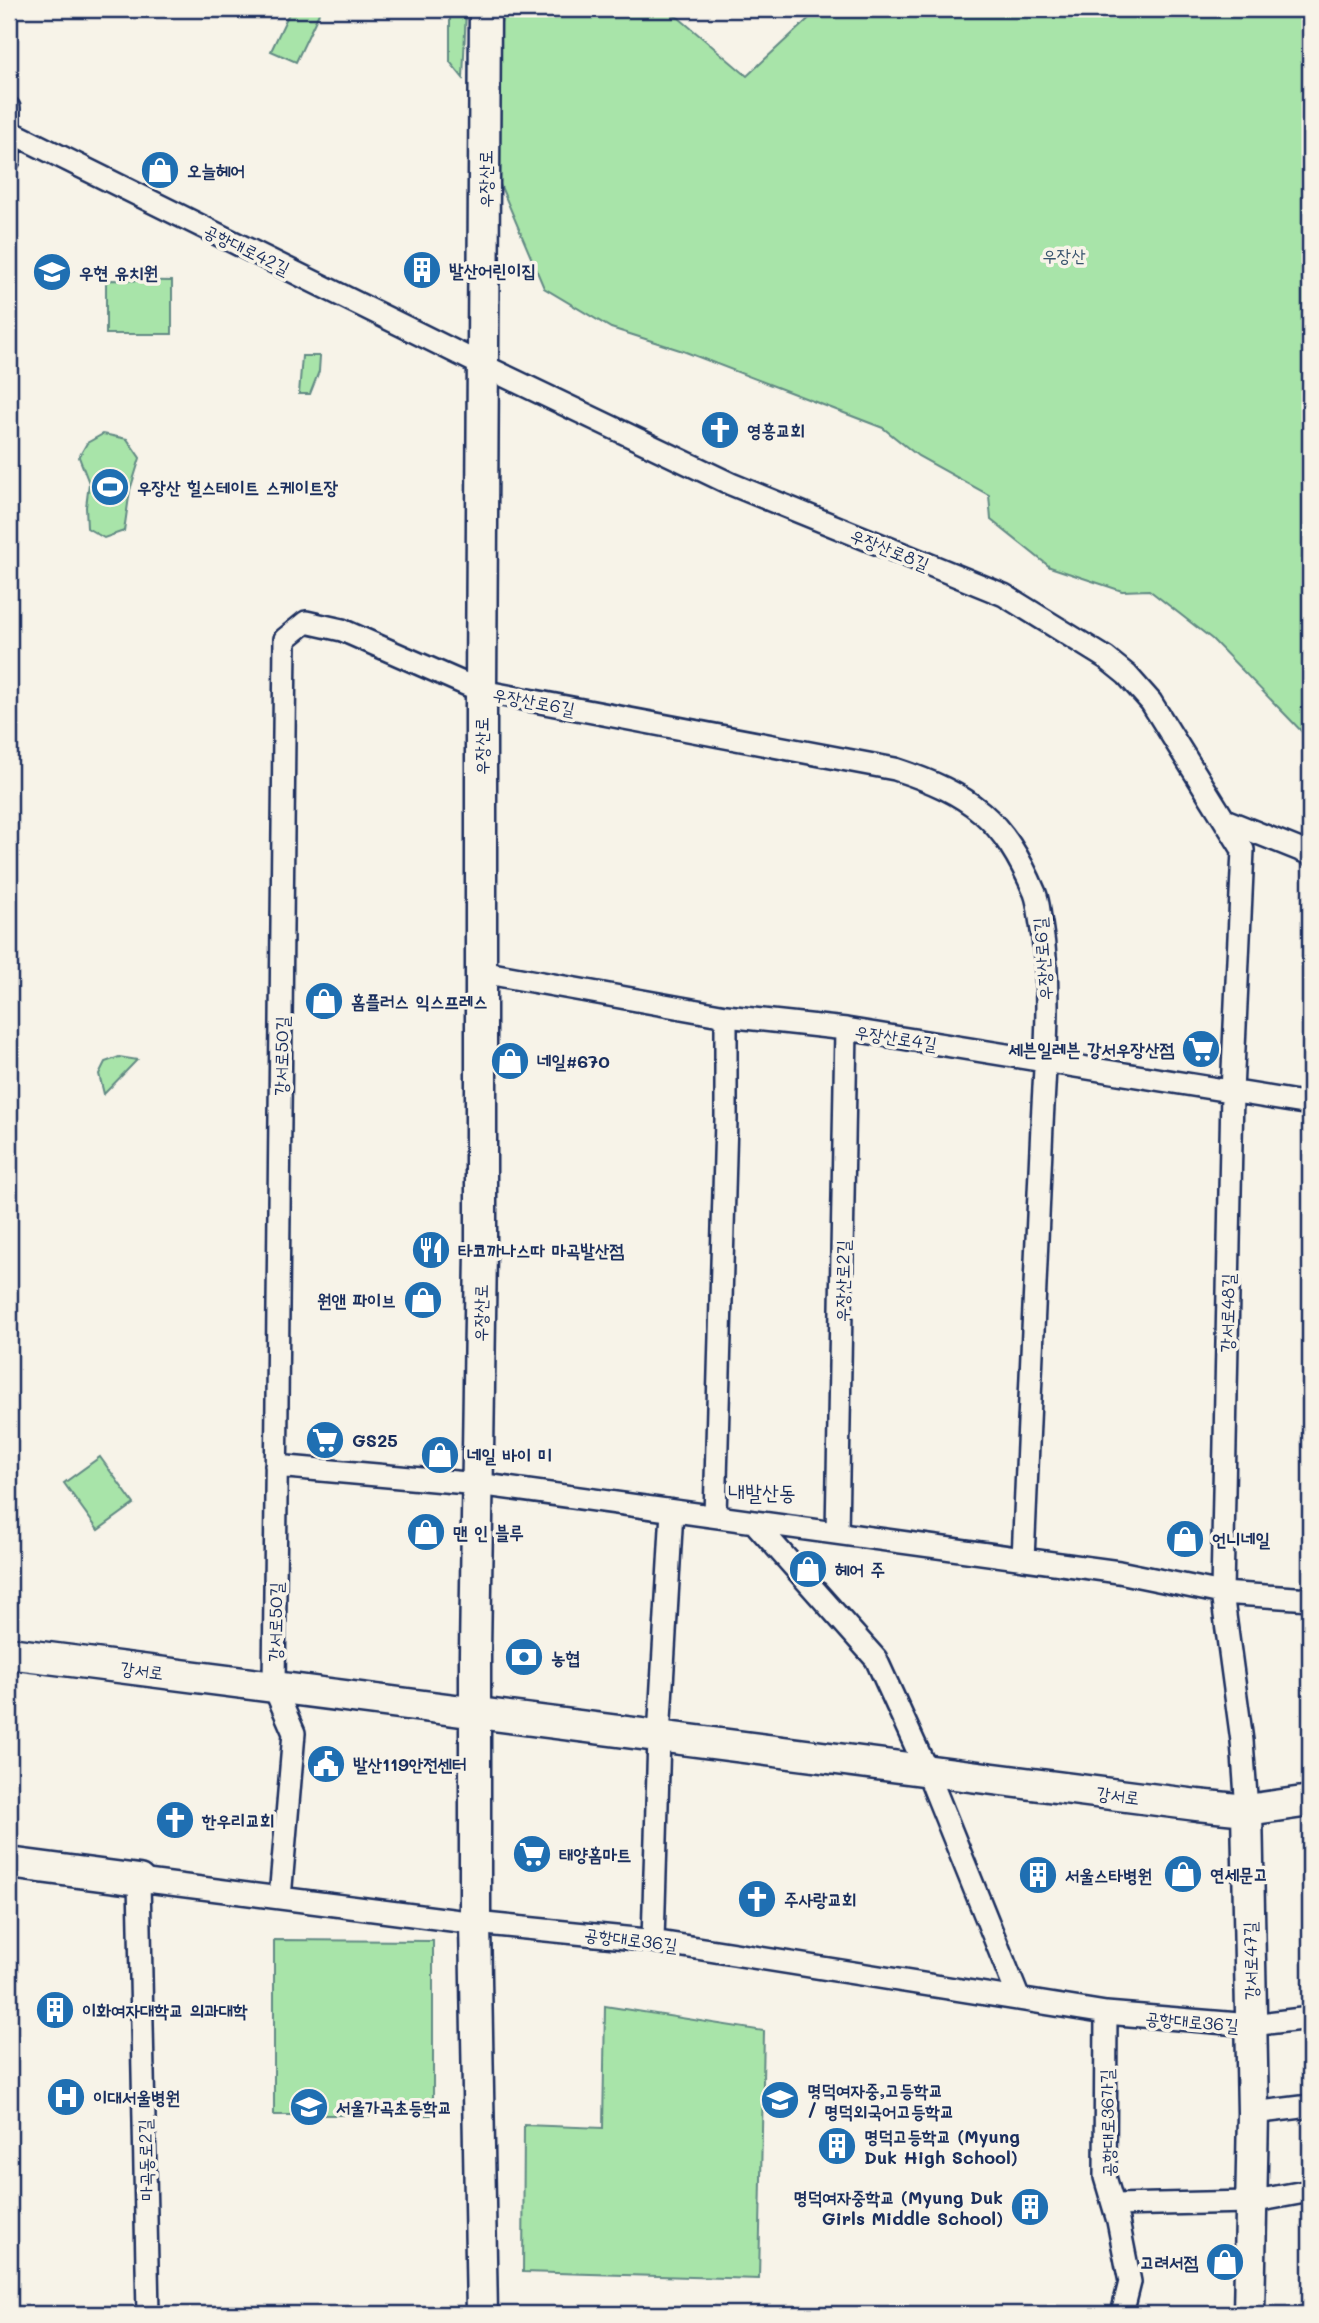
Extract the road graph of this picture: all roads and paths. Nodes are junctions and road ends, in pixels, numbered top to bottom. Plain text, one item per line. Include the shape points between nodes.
1 (485, 9) edge
2 (9, 108) edge
3 (9, 131) edge
4 (9, 160) edge
5 (484, 366) junction
6 (481, 691) junction
7 (1225, 820) junction
8 (1310, 854) edge
9 (481, 972) junction
10 (726, 1016) junction
11 (846, 1029) junction
12 (1045, 1060) junction
13 (1232, 1092) junction
14 (1310, 1104) edge
15 (276, 1466) junction
16 (478, 1484) junction
17 (672, 1511) junction
18 (715, 1516) junction
19 (754, 1522) junction
20 (837, 1533) junction
21 (1023, 1559) junction
22 (1222, 1594) junction
23 (1310, 1599) edge
24 (9, 1653) edge
25 (274, 1687) junction
26 (475, 1714) junction
27 (659, 1737) junction
28 (927, 1771) junction
29 (1310, 1801) edge
30 (1247, 1810) junction
31 (9, 1863) edge
32 (139, 1880) junction
33 (280, 1898) junction
34 (475, 1923) junction
35 (653, 1941) junction
36 (1019, 1999) junction
37 (1107, 2013) junction
38 (1310, 2018) edge
39 (1251, 2025) junction
40 (1310, 2106) edge
41 (1253, 2113) junction
42 (1310, 2191) edge
43 (1250, 2202) junction
44 (1114, 2205) junction
45 (148, 2314) edge
46 (482, 2314) edge
47 (1122, 2314) edge
48 (1249, 2314) edge

1 - 5 street, 우장산로
2 - 3 street
3 - 4 street
3 - 5 street, 공항대로42길
5 - 6 street, 우장산로
5 - 7 street, 우장산로8길 via 731,484 1004,595 1127,676 1151,702
6 - 9 street, 우장산로
6 - 12 street, 우장산로6길 via 895,769 963,797 995,822 1036,896 1044,941
6 - 15 street, 강서로50길 via 342,630 306,622 285,639
7 - 8 street
7 - 13 street, 강서로48길 via 1243,849
9 - 10 street, 우장산로4길
9 - 16 street, 우장산로
10 - 11 street, 우장산로4길
10 - 18 street
11 - 12 street, 우장산로4길
11 - 20 street, 우장산로2길
12 - 13 street, 우장산로4길
12 - 21 street, 우장산로6길
13 - 14 street, 우장산로4길
13 - 22 street, 강서로48길
15 - 16 street
15 - 25 street, 강서로50길
16 - 17 street
16 - 26 street, 우장산로
17 - 18 street
17 - 27 street
18 - 19 street
19 - 20 street
19 - 28 street via 876,1659
20 - 21 street
21 - 22 street via 1119,1572
22 - 23 street
22 - 30 street, 강서로48길
24 - 25 street, 강서로
25 - 26 street, 강서로
25 - 33 street via 294,1733
26 - 27 street, 강서로
26 - 34 street
27 - 28 street, 강서로
27 - 35 street
28 - 30 street, 강서로
28 - 36 street
29 - 30 street, 강서로
30 - 39 street, 강서로47길
31 - 32 street, 공항대로36길
32 - 33 street, 공항대로36길
32 - 45 street, 마곡동로2길
33 - 34 street, 공항대로36길
34 - 35 street, 공항대로36길
34 - 46 street
35 - 36 street, 공항대로36길
36 - 37 street, 공항대로36길
37 - 39 street, 공항대로36길
37 - 44 street, 공항대로36가길 via 1105,2177
38 - 39 street, 공항대로36길
39 - 41 street, 강서로47길
40 - 41 street
41 - 43 street, 강서로47길
42 - 43 street
43 - 44 street
43 - 48 street, 강서로47길
44 - 47 street, 공항대로36가길 via 1130,2281

